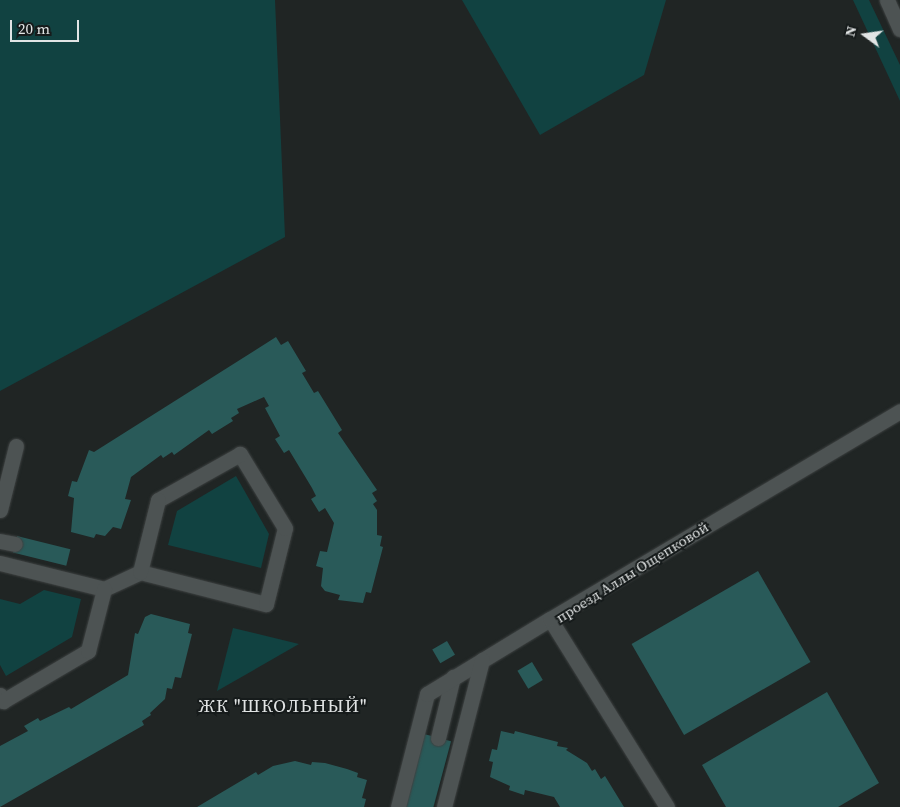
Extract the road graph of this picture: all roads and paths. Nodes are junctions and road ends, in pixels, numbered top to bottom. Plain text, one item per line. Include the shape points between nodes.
1 (887, 0) edge
2 (900, 28) edge
3 (900, 411) edge
4 (16, 446) dead end
5 (0, 510) edge
6 (0, 563) edge
7 (140, 572) junction
8 (104, 589) junction
9 (550, 619) junction
10 (482, 660) junction
11 (454, 678) junction
12 (0, 696) edge
13 (438, 738) dead end
14 (398, 807) edge
15 (444, 807) edge
16 (667, 807) edge

1 - 2 street
3 - 9 street, проезд Аллы Ощепковой
4 - 5 street
6 - 8 street
7 - 7 street via 158,500 240,454 285,528 266,604
7 - 8 street
8 - 12 street via 88,651 3,701
9 - 10 street
9 - 16 street, проезд Аллы Ощепковой
10 - 11 street
10 - 15 street
11 - 13 street
11 - 14 street via 427,694

